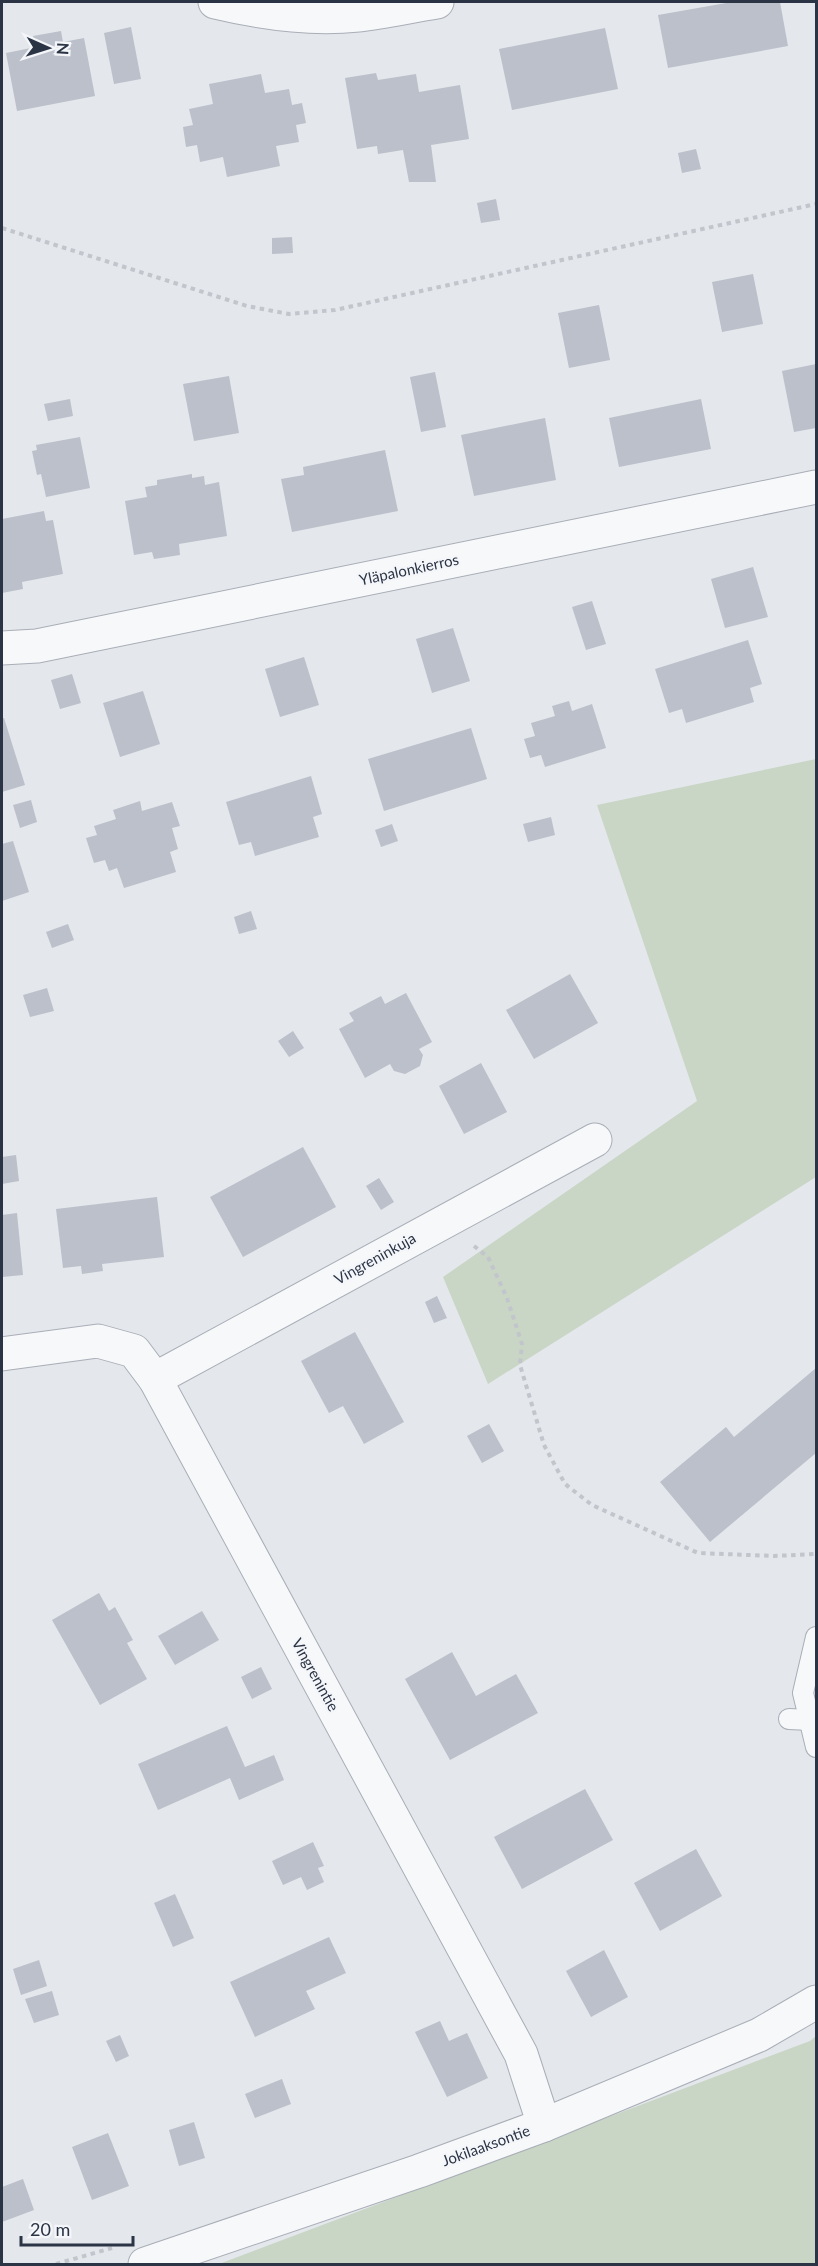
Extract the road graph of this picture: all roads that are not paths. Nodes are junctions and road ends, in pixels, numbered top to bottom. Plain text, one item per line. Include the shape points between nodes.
1 (215, 2) edge
2 (437, 2) edge
3 (816, 487) edge
4 (2, 648) edge
5 (595, 1140) dead end
6 (2, 1354) edge
7 (155, 1379) junction
8 (816, 1637) edge
9 (789, 1719) dead end
10 (810, 1720) junction
11 (816, 1747) edge
12 (816, 2002) edge
13 (544, 2125) junction
14 (145, 2265) edge

1 - 2 street via 301,16 357,15
3 - 4 street, Yläpalonkierros via 37,646
5 - 7 street, Vingreninkuja
6 - 7 street, Vingrenintie via 98,1341 134,1351
7 - 13 street, Vingrenintie via 521,2054
8 - 10 lane via 803,1693
9 - 10 lane
10 - 11 lane
12 - 13 street, Jokilaaksontie via 759,2035
13 - 14 street, Jokilaaksontie

